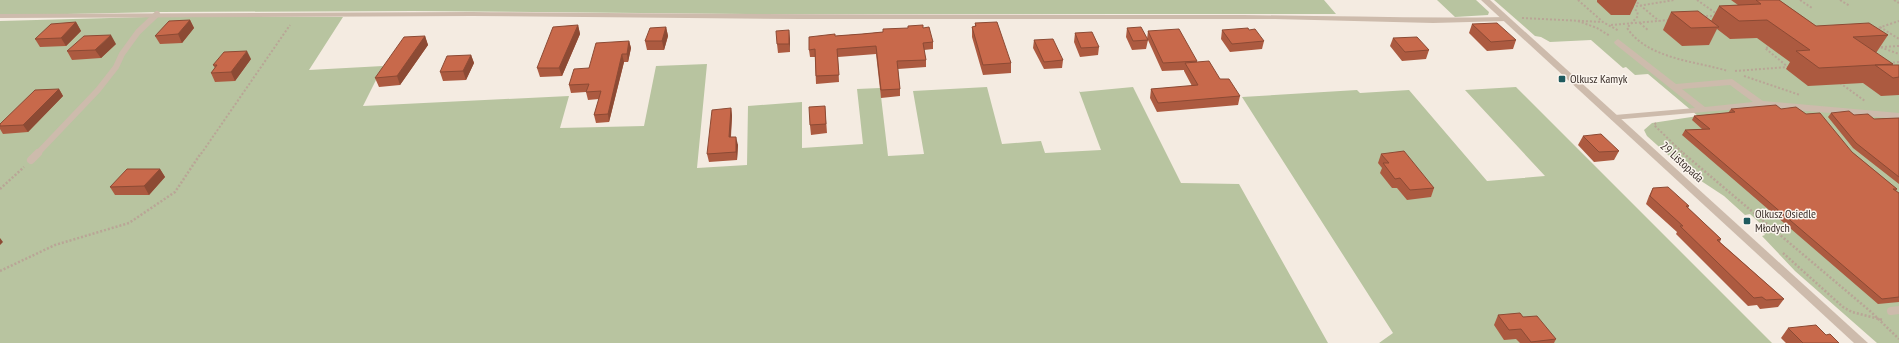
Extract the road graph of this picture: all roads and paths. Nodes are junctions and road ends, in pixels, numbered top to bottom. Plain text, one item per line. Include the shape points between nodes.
1 (1485, 0) edge
2 (1634, 0) edge
3 (1674, 0) edge
4 (1697, 0) edge
5 (1800, 0) edge
6 (1840, 0) edge
7 (1894, 0) edge
8 (1899, 3) edge
9 (1641, 6) junction
10 (1850, 6) dead end
11 (1626, 7) dead end
12 (1631, 7) junction
13 (1812, 8) dead end
14 (157, 14) junction
15 (298, 15) junction
16 (0, 16) edge
17 (1700, 16) edge
18 (1506, 19) junction
19 (1573, 20) junction
20 (1670, 20) edge
21 (1664, 21) junction
22 (1899, 21) edge
23 (1603, 22) dead end
24 (1659, 22) junction
25 (1640, 23) junction
26 (1630, 24) junction
27 (1611, 25) dead end
28 (1669, 26) dead end
29 (1880, 27) junction
30 (1872, 30) edge
31 (1649, 31) dead end
32 (1899, 39) edge
33 (1618, 42) joint
34 (1873, 44) edge
35 (1899, 46) edge
36 (1776, 47) dead end
37 (1878, 47) junction
38 (1899, 54) edge
39 (1899, 62) edge
40 (1884, 63) edge
41 (1788, 67) junction
42 (1792, 67) dead end
43 (1730, 71) junction
44 (1838, 81) edge
45 (1673, 86) junction
46 (1805, 96) dead end
47 (1761, 104) junction
48 (1702, 109) junction
49 (1883, 115) junction
50 (1899, 116) edge
51 (1615, 118) junction
52 (1650, 121) dead end
53 (31, 160) joint
54 (0, 189) edge
55 (1781, 251) dead end
56 (0, 270) edge
57 (1876, 318) junction
58 (1884, 320) dead end
59 (1899, 339) edge
60 (1862, 343) edge

1 - 18 street, 29 Listopada
2 - 9 path
3 - 9 path
4 - 17 path via 1719,16
5 - 13 path
6 - 10 path
7 - 8 path
9 - 12 path
9 - 24 path
11 - 12 path
12 - 26 path via 1637,11 1638,16
14 - 15 street
14 - 16 street
14 - 53 lane via 138,32 98,90
15 - 18 street via 1267,17 1432,21
15 - 56 path via 176,192 129,223 55,245
18 - 19 path
18 - 51 street, 29 Listopada
19 - 23 path
19 - 33 path via 1597,28
20 - 21 path
21 - 24 path
21 - 28 path
22 - 29 path
24 - 25 path
25 - 26 path
25 - 31 path
26 - 27 path
26 - 43 path via 1627,28 1642,44
29 - 30 path
29 - 32 path
33 - 45 street
34 - 37 path
35 - 37 path
36 - 41 path via 1765,48
37 - 38 path
39 - 40 path
41 - 42 path
41 - 43 path
43 - 46 path
44 - 49 path
45 - 47 street via 1732,82
45 - 48 street
47 - 48 street
47 - 49 street via 1816,111
48 - 51 street
49 - 50 street
51 - 60 street, 29 Listopada
52 - 57 path via 1658,120 1654,125 1671,143 1741,200
53 - 54 path
55 - 57 path via 1843,306 1852,312
57 - 58 path
57 - 59 path

